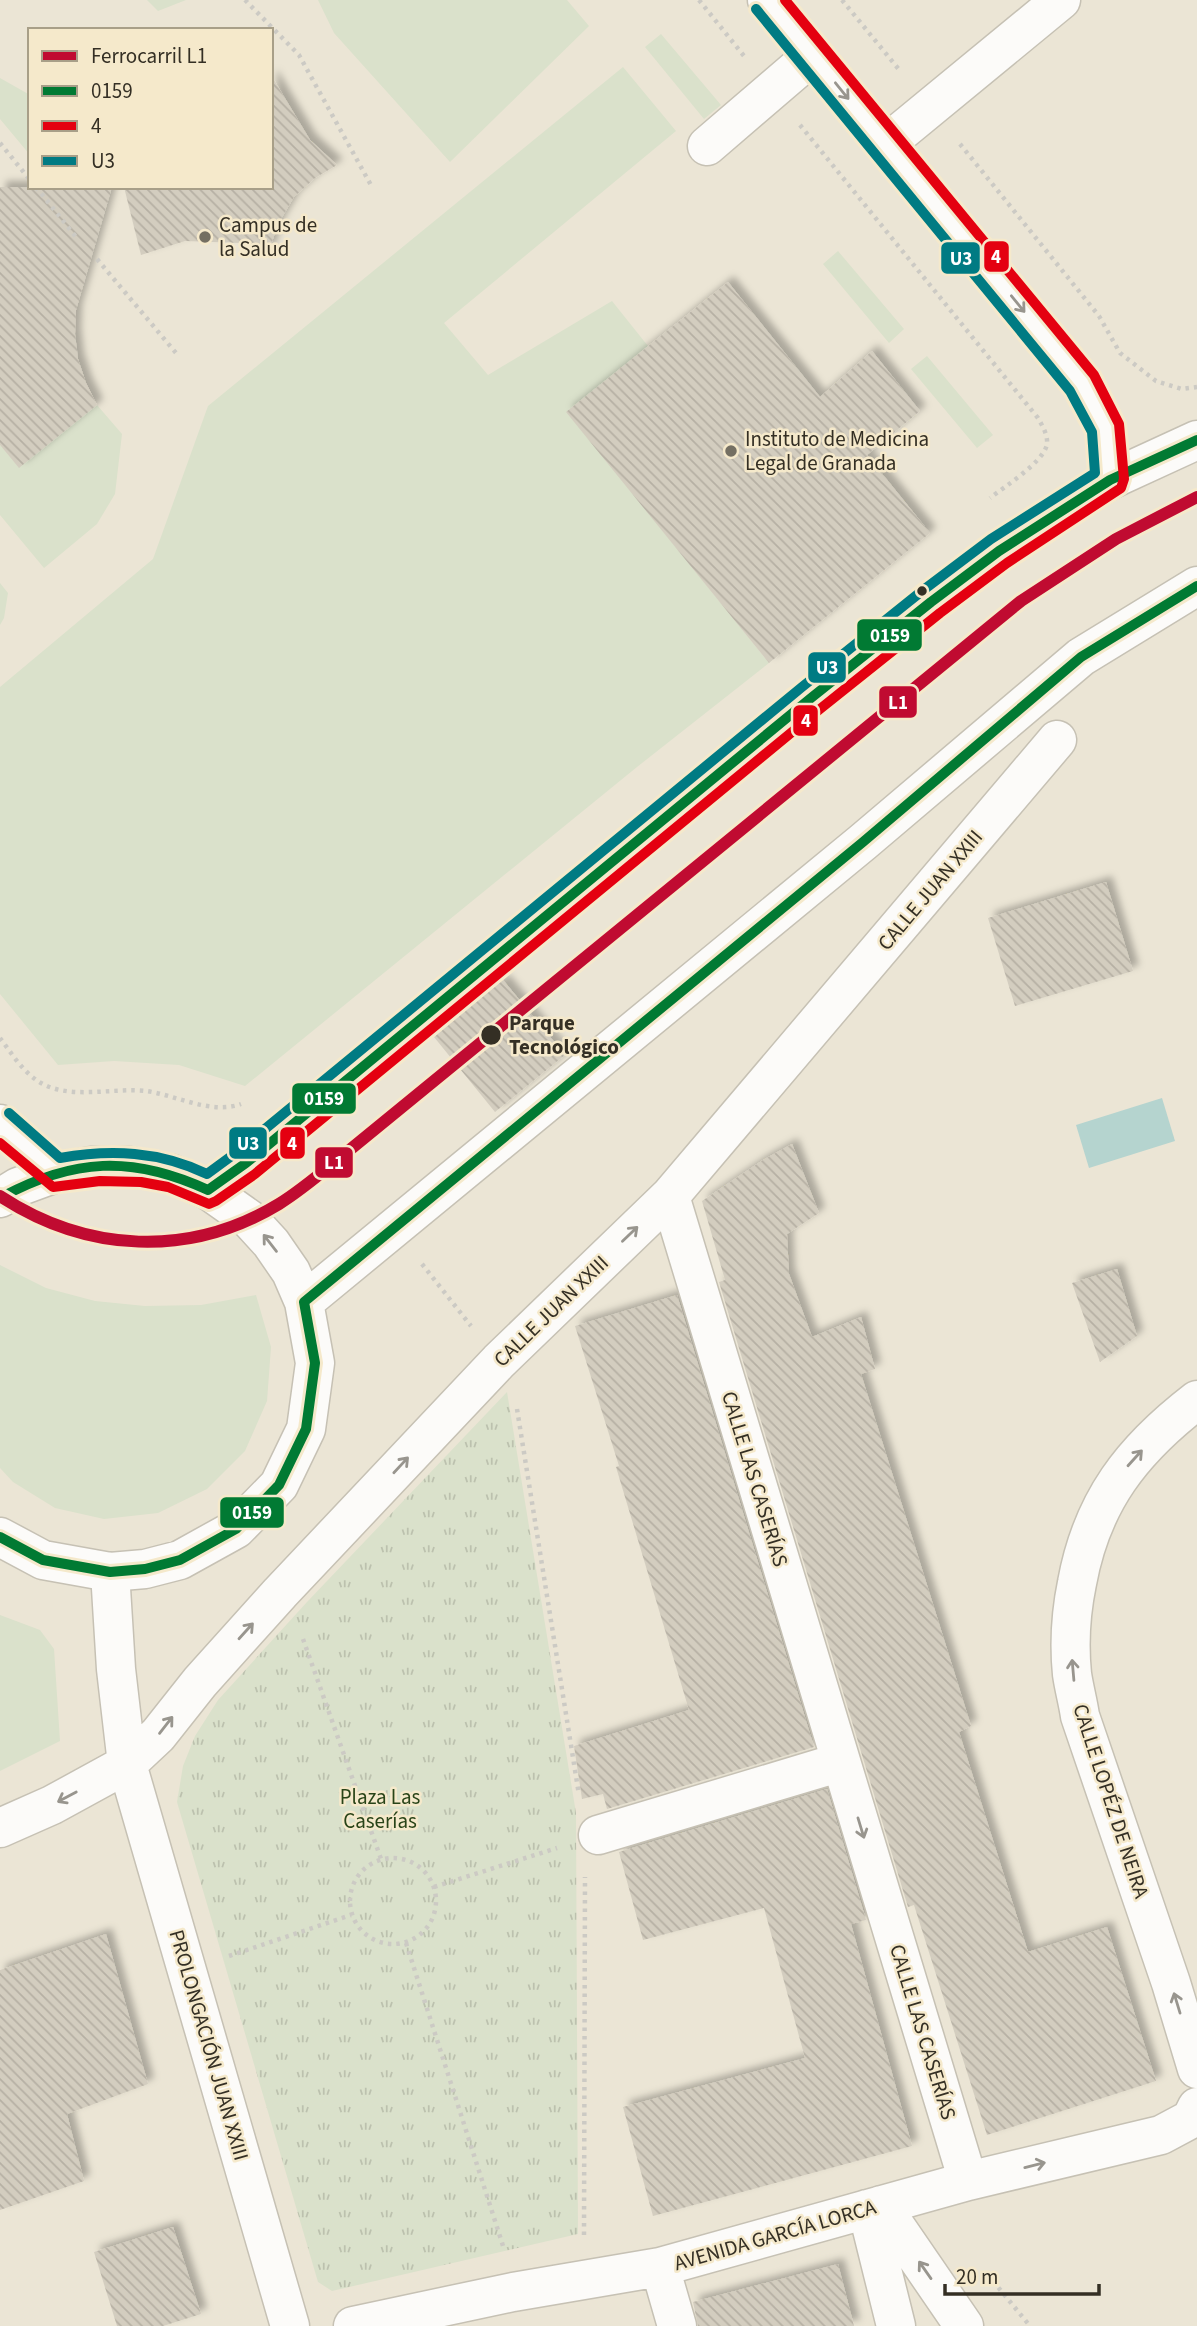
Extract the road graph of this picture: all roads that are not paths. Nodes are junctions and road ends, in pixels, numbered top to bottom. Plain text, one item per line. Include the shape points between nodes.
1 (767, 0) edge
2 (1061, 0) edge
3 (813, 55) junction
4 (886, 144) junction
5 (707, 146) dead end
6 (1197, 440) edge
7 (1110, 480) junction
8 (1197, 586) edge
9 (1057, 740) dead end
10 (0, 1124) edge
11 (56, 1173) junction
12 (208, 1190) junction
13 (670, 1196) junction
14 (0, 1198) edge
15 (304, 1302) junction
16 (1197, 1400) edge
17 (0, 1537) edge
18 (110, 1572) junction
19 (841, 1762) junction
20 (127, 1764) junction
21 (0, 1828) edge
22 (598, 1835) road end
23 (1197, 2068) edge
24 (1194, 2113) edge
25 (968, 2181) junction
26 (874, 2207) junction
27 (660, 2267) junction
28 (290, 2326) edge
29 (353, 2326) edge
30 (677, 2326) edge
31 (895, 2326) edge
32 (964, 2326) edge

1 - 3 street
2 - 4 street
3 -> 4 street
3 - 5 street
4 -> 7 street via 1082,383 1107,428
6 - 7 street
7 - 12 street via 999,551 931,602
8 - 15 street via 1081,657
9 - 13 street, CALLE JUAN XXIII
10 - 11 street
11 - 12 street via 91,1166 128,1166 172,1174
11 - 14 street
15 -> 12 street via 271,1242 249,1219
13 - 19 street, CALLE LAS CASERÍAS
20 -> 13 street, CALLE JUAN XXIII via 158,1735 280,1593 499,1361
15 - 18 street via 315,1363 306,1429 279,1485 236,1530 180,1560
23 -> 16 street, CALLE LOPÉZ DE NEIRA via 1080,1716 1071,1637 1079,1569 1103,1501 1127,1466
17 - 18 street via 43,1560
18 - 20 street, PROLONGACIÓN JUAN XXIII
19 - 22 street
19 -> 25 street, CALLE LAS CASERÍAS
20 -> 21 street, CALLE JUAN XXIII
20 - 28 street, PROLONGACIÓN JUAN XXIII
25 -> 24 street, AVENIDA GARCÍA LORCA via 1161,2135
25 - 26 street, AVENIDA GARCÍA LORCA
26 - 27 street, AVENIDA GARCÍA LORCA
26 - 31 street
32 -> 26 street
27 - 29 street, AVENIDA GARCÍA LORCA
27 - 30 street

